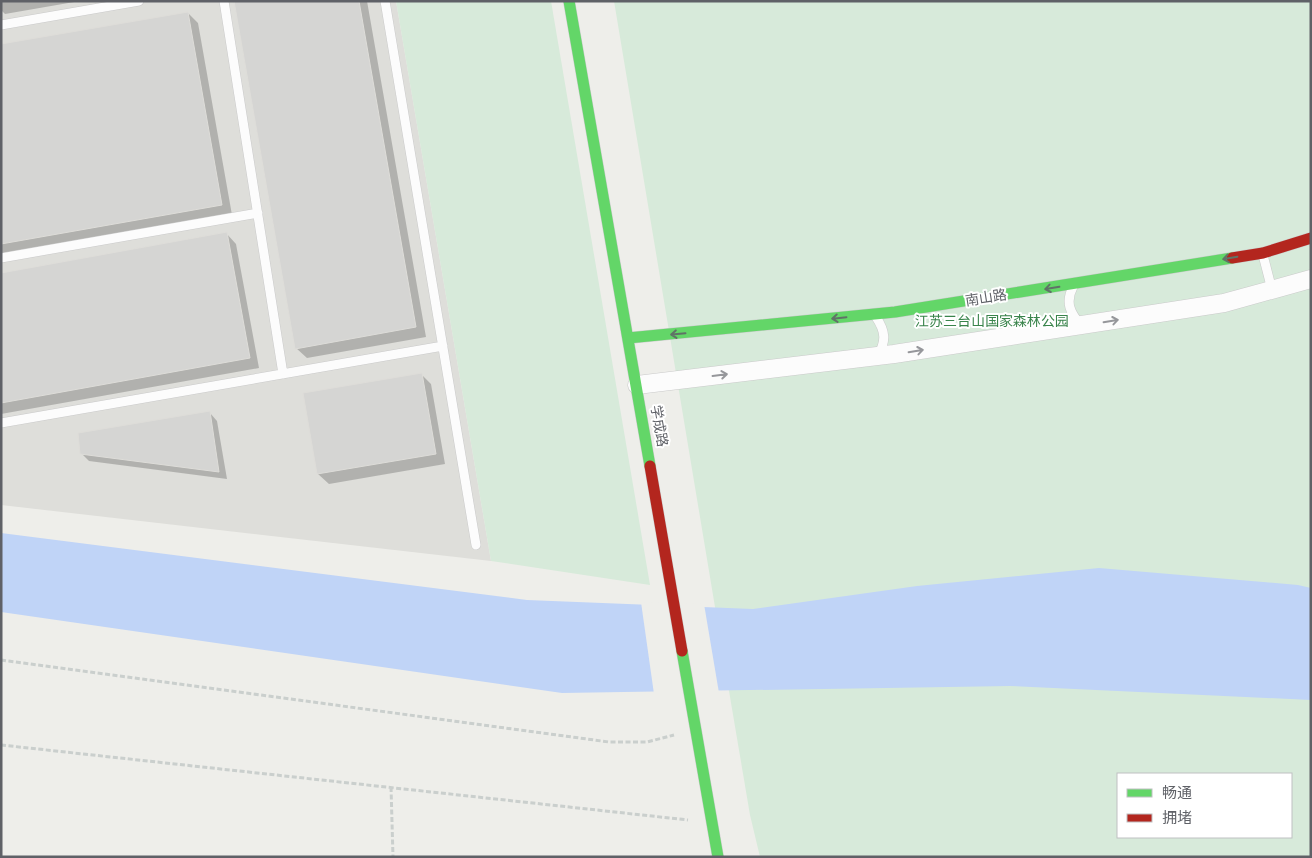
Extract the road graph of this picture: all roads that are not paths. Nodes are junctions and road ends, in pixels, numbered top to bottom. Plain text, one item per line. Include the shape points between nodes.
1 (139, 1) edge
2 (224, 1) edge
3 (385, 1) edge
4 (569, 1) edge
5 (1, 25) edge
6 (258, 213) junction
7 (1311, 238) edge
8 (1263, 253) junction
9 (1, 258) edge
10 (1311, 279) edge
11 (1075, 285) junction
12 (1272, 290) junction
13 (874, 314) junction
14 (1081, 325) junction
15 (628, 338) junction
16 (443, 346) junction
17 (878, 356) junction
18 (283, 374) junction
19 (637, 385) junction
20 (1, 423) edge
21 (476, 545) dead end
22 (718, 857) edge

1 - 5 lane
2 - 6 lane
3 - 16 lane
4 - 15 street, 学成路
6 - 9 lane
6 - 18 lane
7 - 8 street, 南山路
8 -> 11 street, 南山路
8 - 12 lane
10 - 12 street
11 -> 13 street, 南山路
11 - 14 lane via 1068,297 1071,314
14 -> 12 street via 1224,303
13 -> 15 street, 南山路
13 - 17 lane via 883,328 885,342
17 -> 14 street
15 - 19 street, 学成路
16 - 18 lane
16 - 21 lane
19 -> 17 street
18 - 20 lane
19 - 22 street, 学成路

